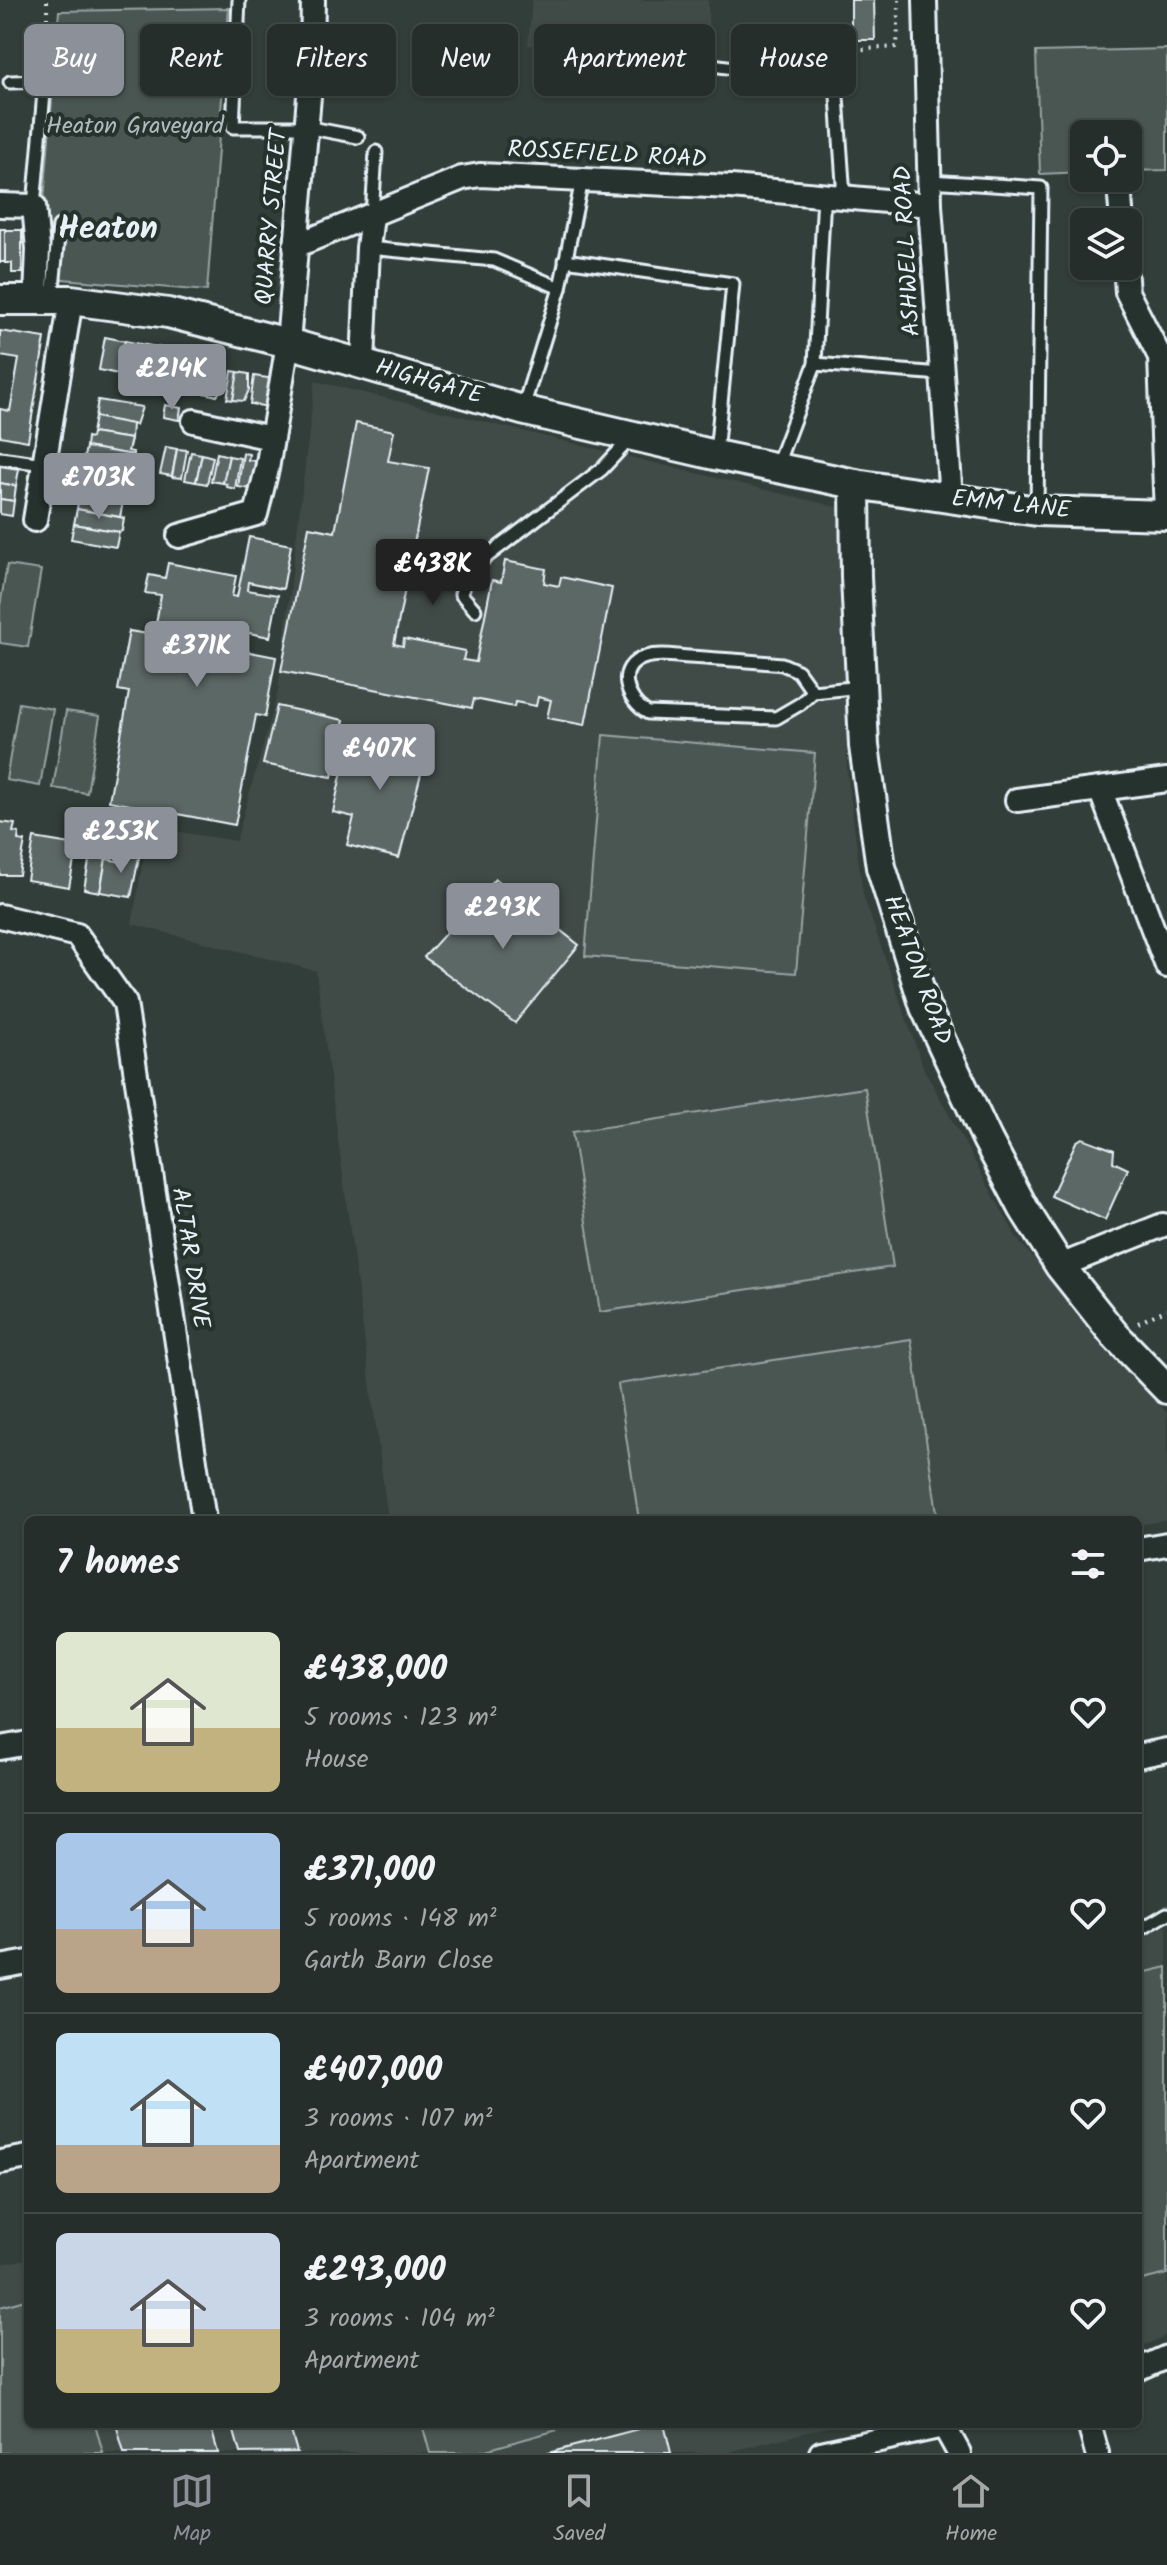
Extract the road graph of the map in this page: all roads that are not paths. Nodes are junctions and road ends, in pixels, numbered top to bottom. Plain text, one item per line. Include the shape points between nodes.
1 (239, 0) edge
2 (313, 0) edge
3 (925, 0) edge
4 (715, 66) edge
5 (10, 82) dead end
6 (306, 127) junction
7 (358, 137) dead end
8 (376, 152) dead end
9 (582, 180) junction
10 (929, 181) junction
11 (834, 196) junction
12 (0, 205) edge
13 (930, 205) junction
14 (34, 206) junction
15 (372, 216) junction
16 (59, 226) dead end
17 (295, 246) junction
18 (368, 248) junction
19 (565, 260) junction
20 (1126, 280) edge
21 (560, 288) junction
22 (53, 299) junction
23 (0, 300) edge
24 (288, 343) junction
25 (363, 363) junction
26 (815, 364) junction
27 (941, 374) junction
28 (522, 410) junction
29 (194, 421) dead end
30 (633, 435) junction
31 (271, 438) junction
32 (715, 455) junction
33 (0, 458) edge
34 (44, 464) junction
35 (776, 468) junction
36 (855, 484) junction
37 (951, 499) junction
38 (1037, 511) junction
39 (1166, 515) edge
40 (35, 520) dead end
41 (179, 536) dead end
42 (475, 610) dead end
43 (861, 687) junction
44 (813, 692) junction
45 (1167, 780) edge
46 (1100, 789) junction
47 (1017, 800) dead end
48 (0, 916) edge
49 (1167, 966) edge
50 (1163, 1225) dead end
51 (1060, 1266) junction
52 (1167, 1389) edge
53 (203, 1516) edge
54 (1167, 1544) edge
55 (1142, 1548) edge
56 (24, 1744) edge
57 (0, 1748) edge
58 (1167, 1750) edge
59 (1142, 1755) edge
60 (1167, 1914) edge
61 (1142, 1929) edge
62 (24, 1963) edge
63 (0, 1967) edge
64 (24, 2158) edge
65 (0, 2162) edge
66 (1167, 2357) edge
67 (1142, 2368) edge
68 (934, 2428) edge
69 (949, 2428) edge
70 (1090, 2428) edge
71 (821, 2453) edge
72 (959, 2453) edge
73 (1097, 2453) edge

1 - 6 lane via 233,127
2 - 6 street, QUARRY STREET
3 - 10 street, ASHWELL ROAD
4 - 11 lane via 836,82
5 - 14 lane via 45,81
6 - 7 lane
6 - 17 street, QUARRY STREET
8 - 15 lane
9 - 11 street, ROSSEFIELD ROAD
9 - 15 street, ROSSEFIELD ROAD via 462,178
9 - 19 lane
10 - 13 street, ASHWELL ROAD
10 - 38 lane via 1041,188
11 - 13 street, ROSSEFIELD ROAD
11 - 26 lane
12 - 14 street
13 - 27 street, ASHWELL ROAD
14 - 22 street via 38,249
15 - 17 street, ROSSEFIELD ROAD
15 - 18 street
16 - 22 lane
17 - 24 street, QUARRY STREET
18 - 21 lane via 494,260
18 - 25 street
19 - 21 lane
19 - 32 lane via 733,284
20 - 39 street via 1160,357
21 - 28 lane
22 - 23 street, HIGHGATE
22 - 24 street, HIGHGATE via 168,313
22 - 34 street
24 - 25 street, HIGHGATE
24 - 31 street, QUARRY STREET
25 - 28 street, HIGHGATE
26 - 27 lane
26 - 35 lane
27 - 37 street, ASHWELL ROAD
28 - 30 street, HIGHGATE
29 - 31 street
30 - 32 street, HIGHGATE
30 - 42 lane via 602,469 469,570 461,594
31 - 41 street, QUARRY STREET via 256,514
32 - 35 street, HIGHGATE
33 - 34 lane
34 - 40 street
35 - 36 street, HIGHGATE
36 - 37 street, EMM LANE
36 - 43 street, HEATON ROAD
37 - 38 street, EMM LANE
38 - 39 street, EMM LANE
43 - 44 lane
43 - 51 street, HEATON ROAD via 881,867 925,1007 987,1139
44 - 44 lane via 776,718 648,713 627,691 627,677 636,661 658,655 766,662 798,671
45 - 46 street
46 - 47 street
46 - 49 street
48 - 53 street, ALTAR DRIVE via 77,935 125,1003
50 - 51 street
51 - 52 street, HEATON ROAD
54 - 55 street
56 - 57 street
58 - 59 street
60 - 61 lane
62 - 63 street
64 - 65 street
66 - 67 street
68 - 71 street
69 - 72 street
70 - 73 street

